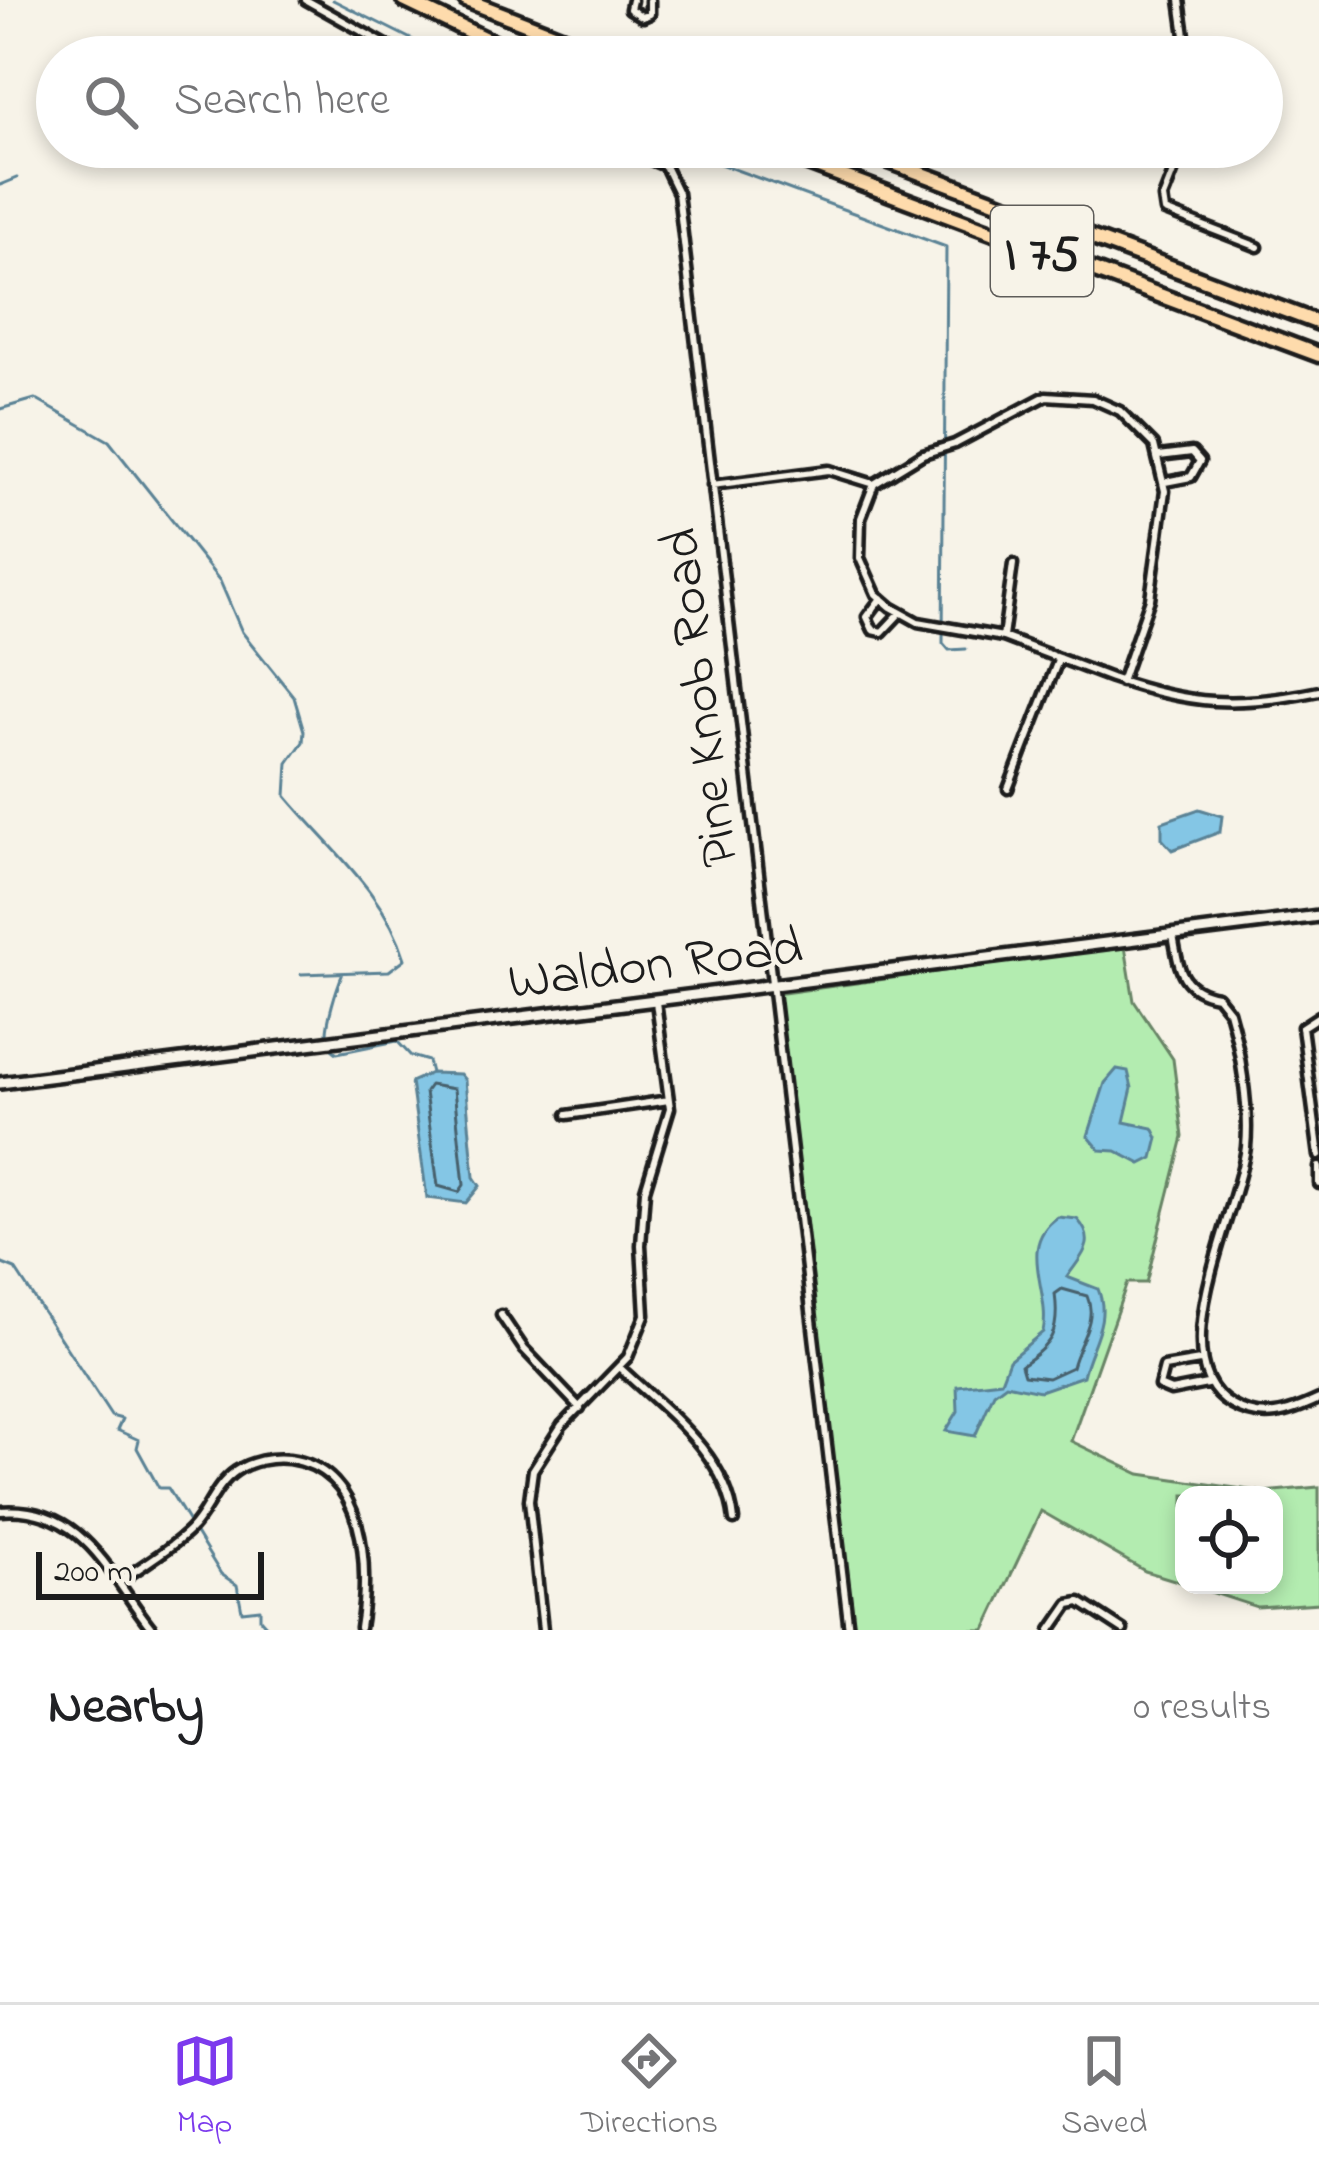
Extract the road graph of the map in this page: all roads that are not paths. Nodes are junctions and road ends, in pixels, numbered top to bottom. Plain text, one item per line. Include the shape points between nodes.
1 (306, 0) edge
2 (404, 0) edge
3 (466, 0) edge
4 (632, 0) edge
5 (650, 0) edge
6 (1180, 0) edge
7 (370, 36) edge
8 (480, 36) edge
9 (558, 36) edge
10 (1185, 36) edge
11 (662, 168) edge
12 (821, 168) edge
13 (907, 168) edge
14 (1175, 168) edge
15 (1258, 247) dead end
16 (1319, 322) edge
17 (1319, 355) edge
18 (1158, 456) junction
19 (1165, 482) junction
20 (874, 484) junction
21 (712, 485) junction
22 (1013, 564) dead end
23 (881, 598) junction
24 (901, 613) junction
25 (1003, 637) junction
26 (1059, 658) junction
27 (1121, 682) junction
28 (1319, 691) edge
29 (1008, 789) dead end
30 (1319, 916) edge
31 (1173, 935) junction
32 (770, 988) junction
33 (656, 1001) junction
34 (1319, 1016) edge
35 (0, 1083) edge
36 (669, 1100) junction
37 (566, 1115) dead end
38 (1319, 1156) edge
39 (1319, 1167) edge
40 (1319, 1184) edge
41 (501, 1315) dead end
42 (1200, 1361) junction
43 (619, 1367) junction
44 (1208, 1384) junction
45 (1319, 1399) edge
46 (580, 1408) junction
47 (0, 1511) edge
48 (734, 1520) dead end
49 (122, 1580) junction
50 (360, 1628) edge
51 (153, 1630) edge
52 (543, 1630) edge
53 (849, 1630) edge
54 (1051, 1630) edge
55 (1123, 1630) edge

1 - 7 street
2 - 8 highway
3 - 9 highway
4 - 5 street via 630,9 643,17
6 - 10 street
11 - 21 street, Pine Knob Road via 675,180
12 - 17 highway, I 75
13 - 16 highway, I 75
14 - 15 street via 1165,211
18 - 19 street
18 - 19 street via 1192,452 1200,460 1191,477
18 - 20 street via 1120,411 1094,399 1046,396
19 - 27 street via 1150,599
20 - 21 street via 829,470
20 - 23 street via 858,538
21 - 32 street, Pine Knob Road
22 - 25 street
23 - 24 street
23 - 24 street via 867,617 870,628 882,632
24 - 25 street
25 - 26 street
26 - 27 street
26 - 29 street
27 - 28 street via 1202,704
30 - 31 street, Waldon Road
31 - 32 street, Waldon Road
31 - 42 street via 1183,980 1217,996 1228,1011 1246,1135 1200,1329
32 - 33 street, Waldon Road
32 - 53 street, Pine Knob Road
33 - 35 street, Waldon Road
33 - 36 street
34 - 38 street via 1302,1027
36 - 37 street
36 - 43 street via 645,1190 643,1328
39 - 40 street
41 - 46 street
42 - 44 street
42 - 44 street via 1164,1367 1159,1386
43 - 46 street
43 - 48 street via 714,1463
44 - 45 street via 1228,1404 1266,1416
46 - 52 street via 549,1440 529,1487
47 - 49 street via 63,1526
49 - 50 street via 191,1529 232,1473 254,1461 308,1462 356,1512 365,1597
49 - 51 street
54 - 55 street via 1069,1604 1080,1602

